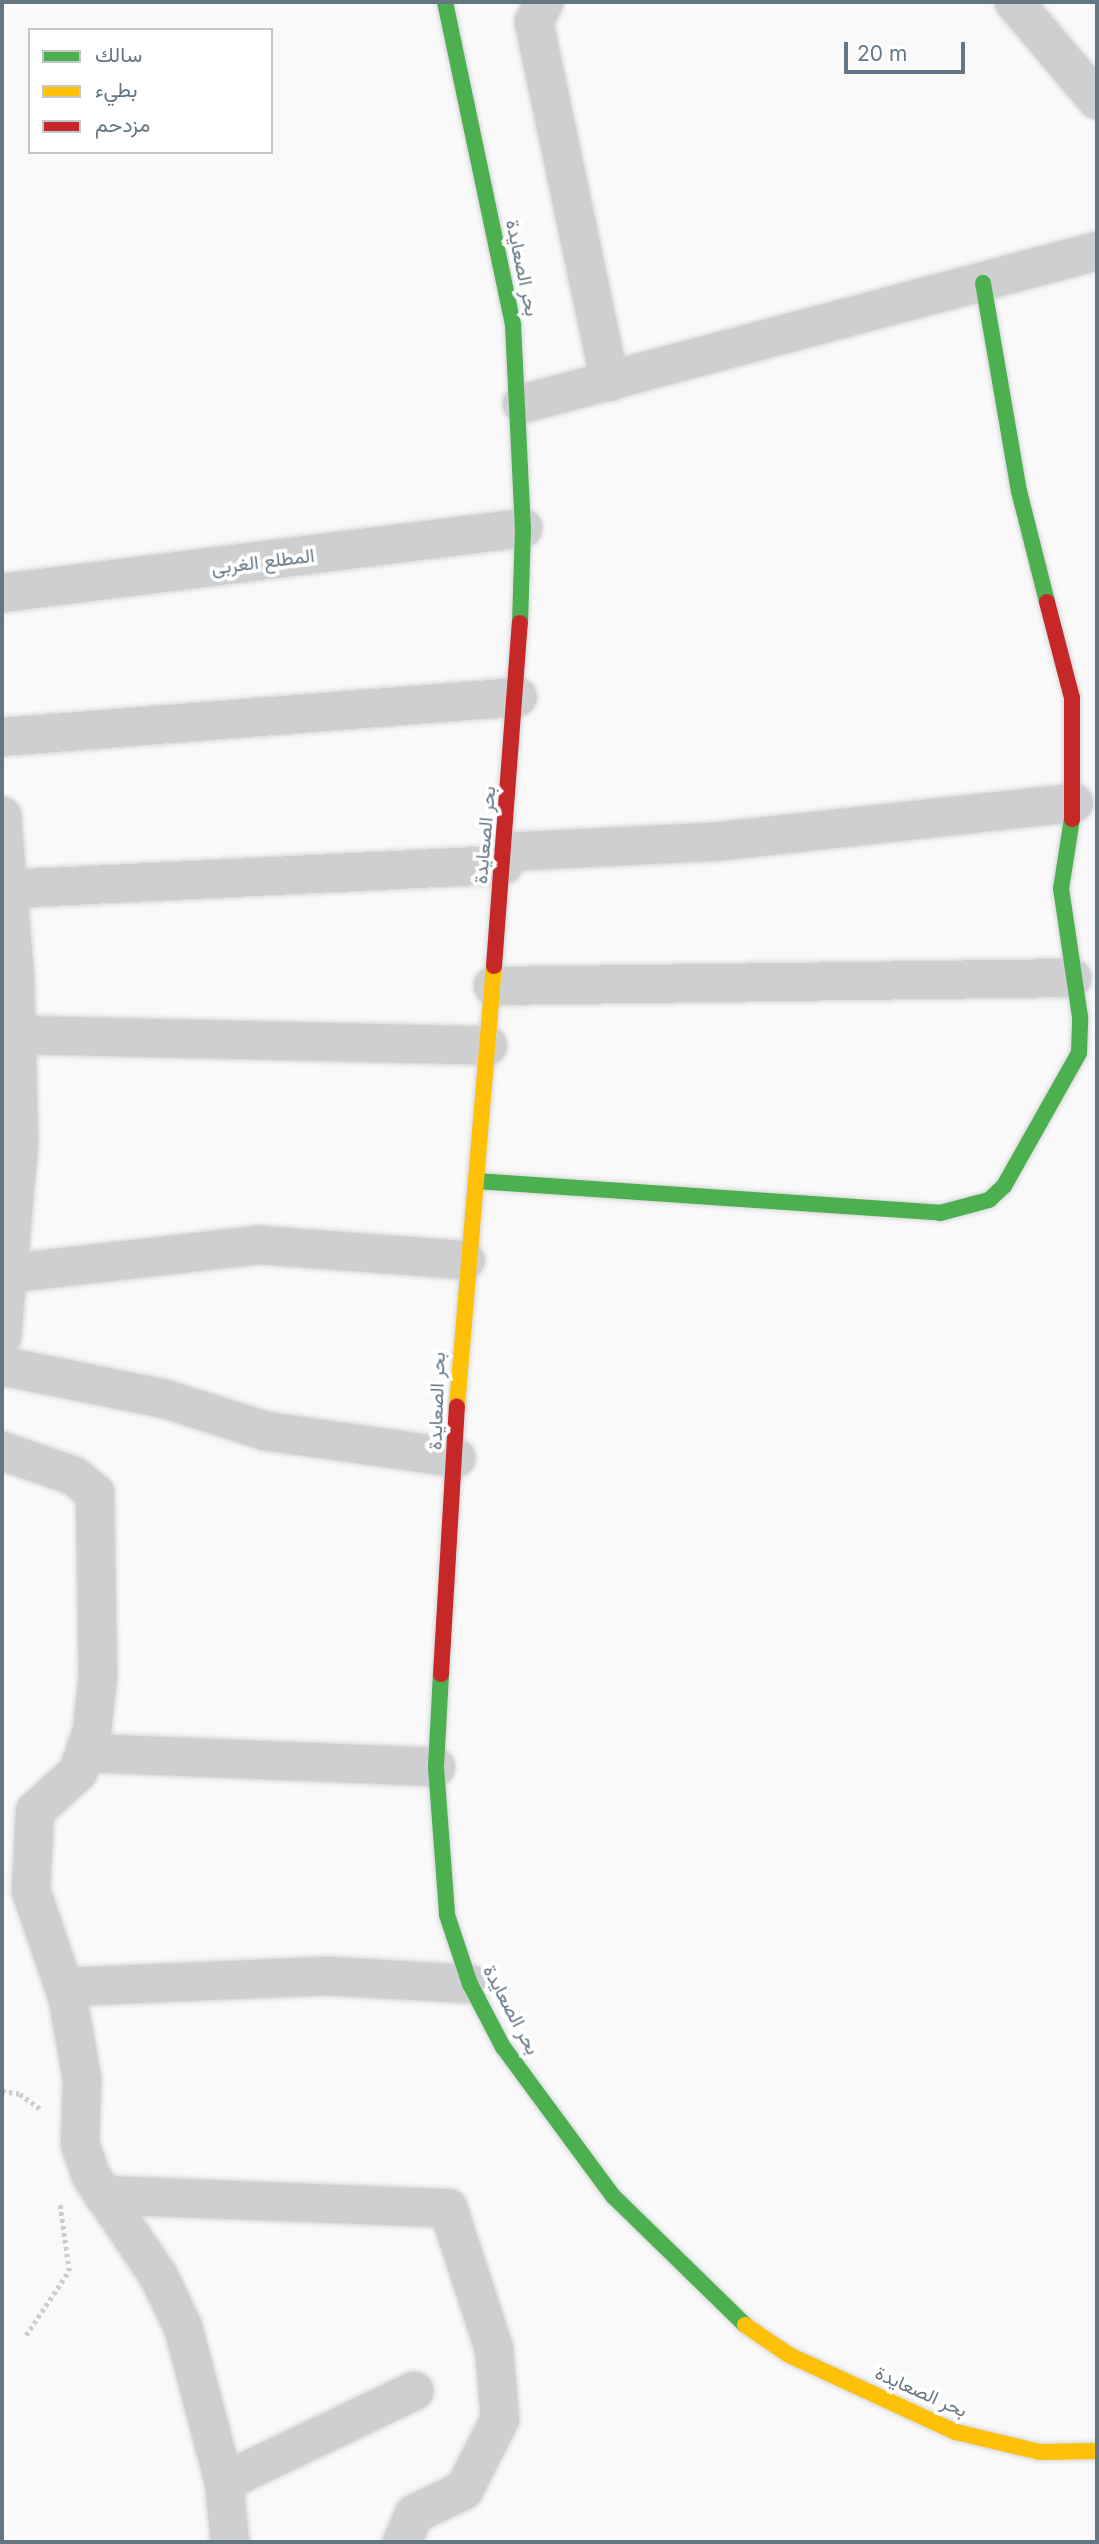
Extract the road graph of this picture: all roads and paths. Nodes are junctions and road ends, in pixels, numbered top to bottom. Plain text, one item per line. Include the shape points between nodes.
1 (445, 2) edge
2 (544, 2) edge
3 (1014, 2) edge
4 (1097, 100) edge
5 (1097, 251) edge
6 (983, 283) junction
7 (610, 382) junction
8 (522, 404) junction
9 (523, 528) junction
10 (2, 593) edge
11 (517, 697) junction
12 (2, 737) edge
13 (1074, 803) junction
14 (2, 816) edge
15 (504, 858) junction
16 (8, 889) junction
17 (1072, 978) junction
18 (493, 986) junction
19 (17, 1035) junction
20 (488, 1046) junction
21 (476, 1181) junction
22 (465, 1259) junction
23 (12, 1273) junction
24 (2, 1336) edge
25 (2, 1366) edge
26 (2, 1451) edge
27 (456, 1458) junction
28 (87, 1753) junction
29 (436, 1768) junction
30 (470, 1984) junction
31 (65, 1987) junction
32 (2, 2091) edge
33 (48, 2115) dead end
34 (58, 2193) dead end
35 (103, 2195) junction
36 (26, 2335) dead end
37 (414, 2391) dead end
38 (1097, 2451) edge
39 (224, 2482) junction
40 (230, 2542) edge
41 (402, 2542) edge

1 - 8 street, بحر الصعايدة via 513,325
2 - 7 street via 534,22
3 - 4 street
5 - 6 street
6 - 7 street
6 - 13 street via 1019,491 1072,698
7 - 8 street
8 - 9 street, بحر الصعايدة
9 - 10 street, المطلع الغربى
9 - 11 street, بحر الصعايدة
11 - 12 street
11 - 15 street, بحر الصعايدة
13 - 15 street via 713,842
13 - 17 street via 1061,889
14 - 16 street
15 - 16 street
15 - 18 street, بحر الصعايدة
16 - 19 street
17 - 18 street
17 - 21 street via 1079,1053 1067,1082 1004,1186 971,1208 940,1213
18 - 20 street, بحر الصعايدة
19 - 20 street
19 - 23 street
20 - 21 street, بحر الصعايدة
21 - 22 street, بحر الصعايدة
22 - 23 street via 259,1245
22 - 27 street, بحر الصعايدة
23 - 24 street
25 - 27 street via 165,1399 265,1431
26 - 28 street via 74,1476 95,1493 99,1674
27 - 29 street, بحر الصعايدة
28 - 29 street
28 - 31 street via 78,1772 35,1811 31,1891
29 - 30 street, بحر الصعايدة via 440,1876
30 - 31 street via 327,1976
30 - 38 street, بحر الصعايدة via 503,2048 563,2133 670,2260 726,2312 789,2355 956,2432 1039,2452
31 - 35 street via 82,2079 78,2136
32 - 33 path via 20,2094
34 - 36 path via 69,2271
35 - 39 street via 159,2277 183,2327
35 - 41 street via 448,2208 494,2349 500,2420 464,2490 414,2514
37 - 39 street
39 - 40 street

